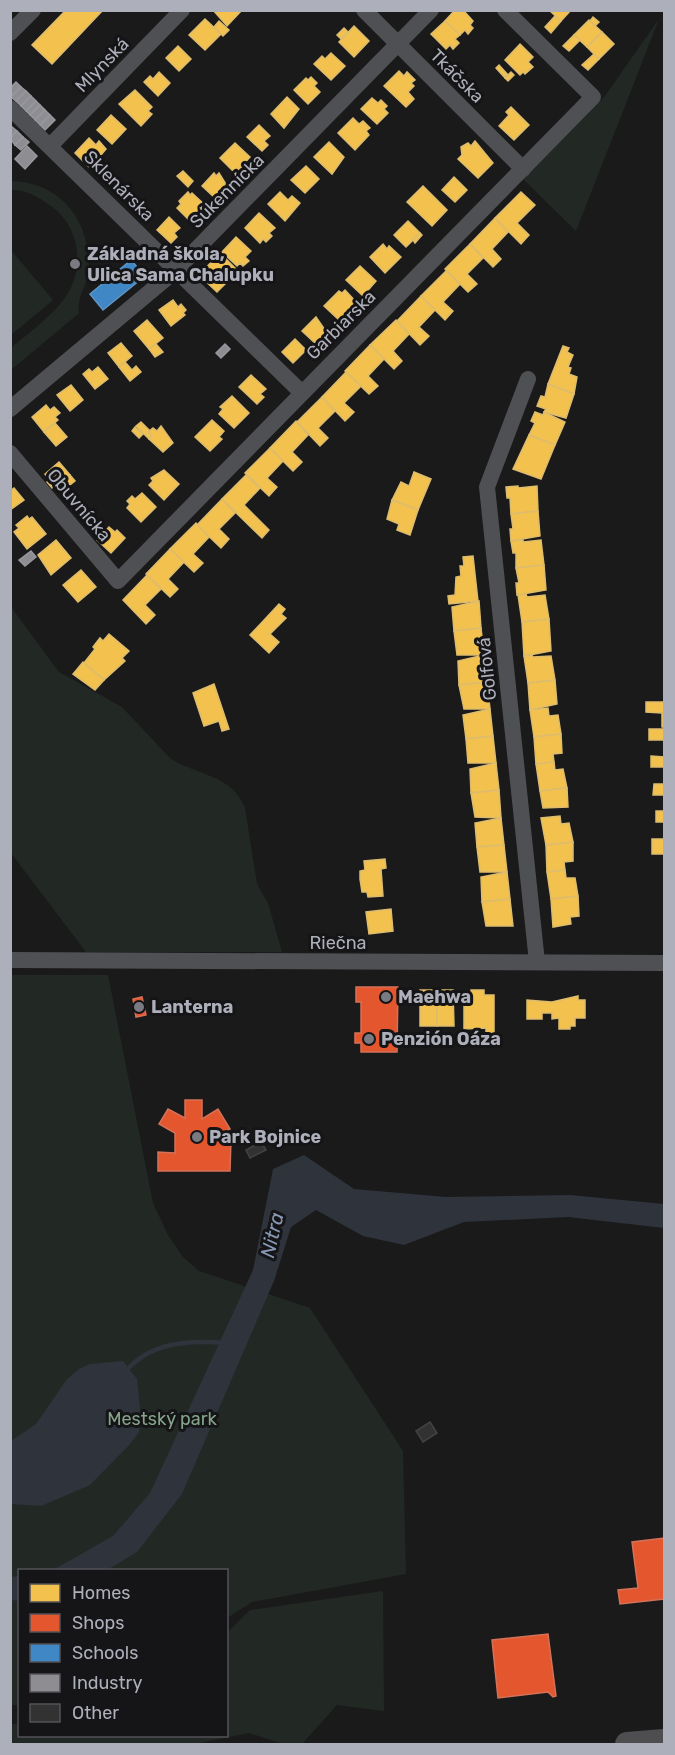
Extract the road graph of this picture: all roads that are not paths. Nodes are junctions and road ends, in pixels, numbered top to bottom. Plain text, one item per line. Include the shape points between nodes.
1 (33, 10) edge
2 (182, 10) edge
3 (364, 10) edge
4 (431, 10) edge
5 (505, 10) edge
6 (10, 33) edge
7 (398, 45) junction
8 (10, 108) edge
9 (50, 146) junction
10 (523, 169) junction
11 (176, 270) junction
12 (528, 379) dead end
13 (302, 393) junction
14 (10, 409) edge
15 (10, 453) edge
16 (118, 581) joint
17 (10, 960) edge
18 (537, 962) junction
19 (664, 963) edge
20 (664, 1741) edge
21 (627, 1744) edge

1 - 6 street
2 - 9 street, Mlynská
3 - 7 street, Tkáčska
4 - 7 street, Súkennícka
5 - 10 street, Garbiarska via 592,97
7 - 10 street, Tkáčska
7 - 11 street, Súkennícka
8 - 9 street, Sklenárska
9 - 11 street, Sklenárska
10 - 13 street, Garbiarska
11 - 13 street, Sklenárska
11 - 14 street, Súkennícka
12 - 18 street, Golfová via 487,487
13 - 16 street, Garbiarska
15 - 16 street, Obuvnícka
17 - 18 street, Riečna
18 - 19 street, Riečna
20 - 21 street

